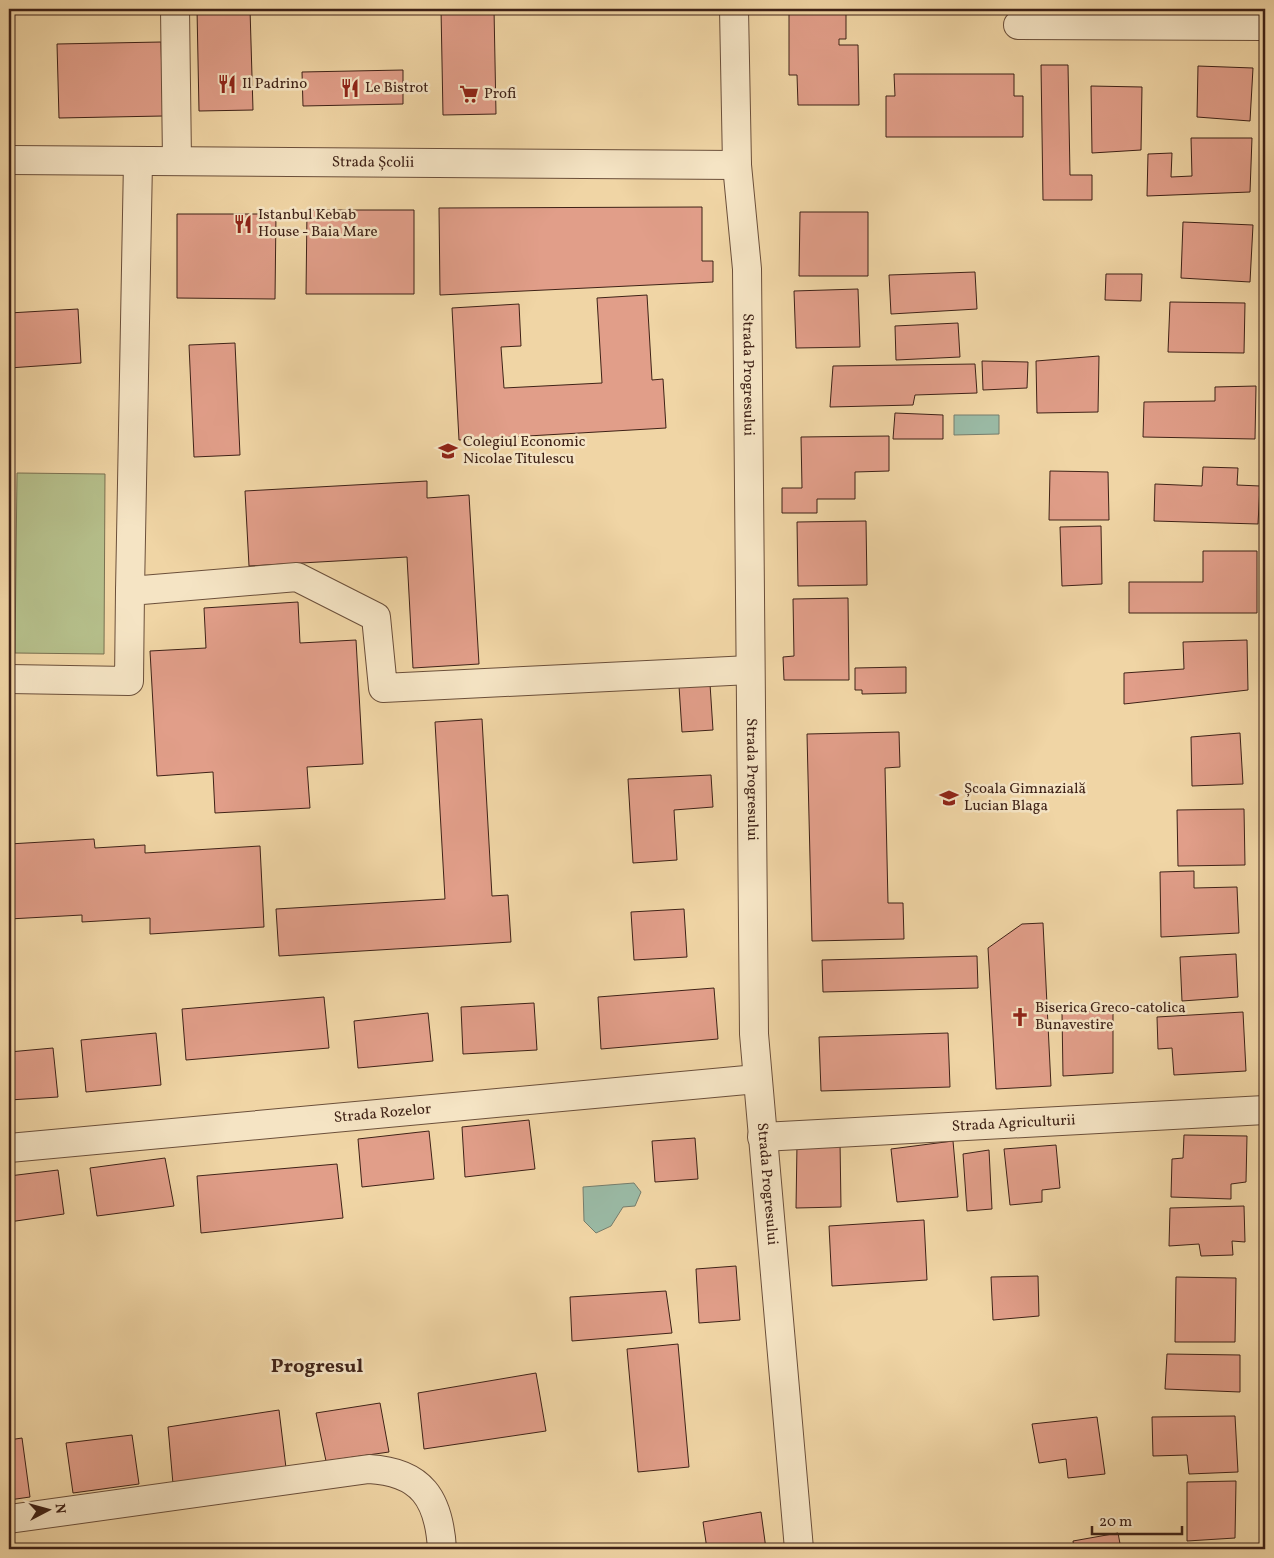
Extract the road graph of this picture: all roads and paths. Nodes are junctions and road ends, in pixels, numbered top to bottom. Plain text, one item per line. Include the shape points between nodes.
1 (175, 9) edge
2 (734, 9) edge
3 (1018, 25) dead end
4 (1265, 26) edge
5 (9, 160) edge
6 (138, 161) junction
7 (177, 161) junction
8 (737, 165) junction
9 (130, 591) junction
10 (750, 670) junction
11 (9, 679) edge
12 (757, 1079) junction
13 (1265, 1110) edge
14 (762, 1137) junction
15 (9, 1148) edge
16 (9, 1519) edge
17 (442, 1549) edge
18 (799, 1549) edge

1 - 7 street
2 - 8 street, Strada Progresului
3 - 4 street
5 - 6 street, Strada Școlii
6 - 7 street, Strada Școlii
6 - 9 street
7 - 8 street, Strada Școlii
8 - 10 street, Strada Progresului via 747,269
9 - 10 street via 297,577 376,618 383,688
9 - 11 street via 129,681
10 - 12 street, Strada Progresului
12 - 14 street, Strada Progresului
12 - 15 street, Strada Rozelor
13 - 14 street, Strada Agriculturii
14 - 18 street, Strada Progresului
16 - 17 street via 369,1469 390,1470 414,1481 434,1503

